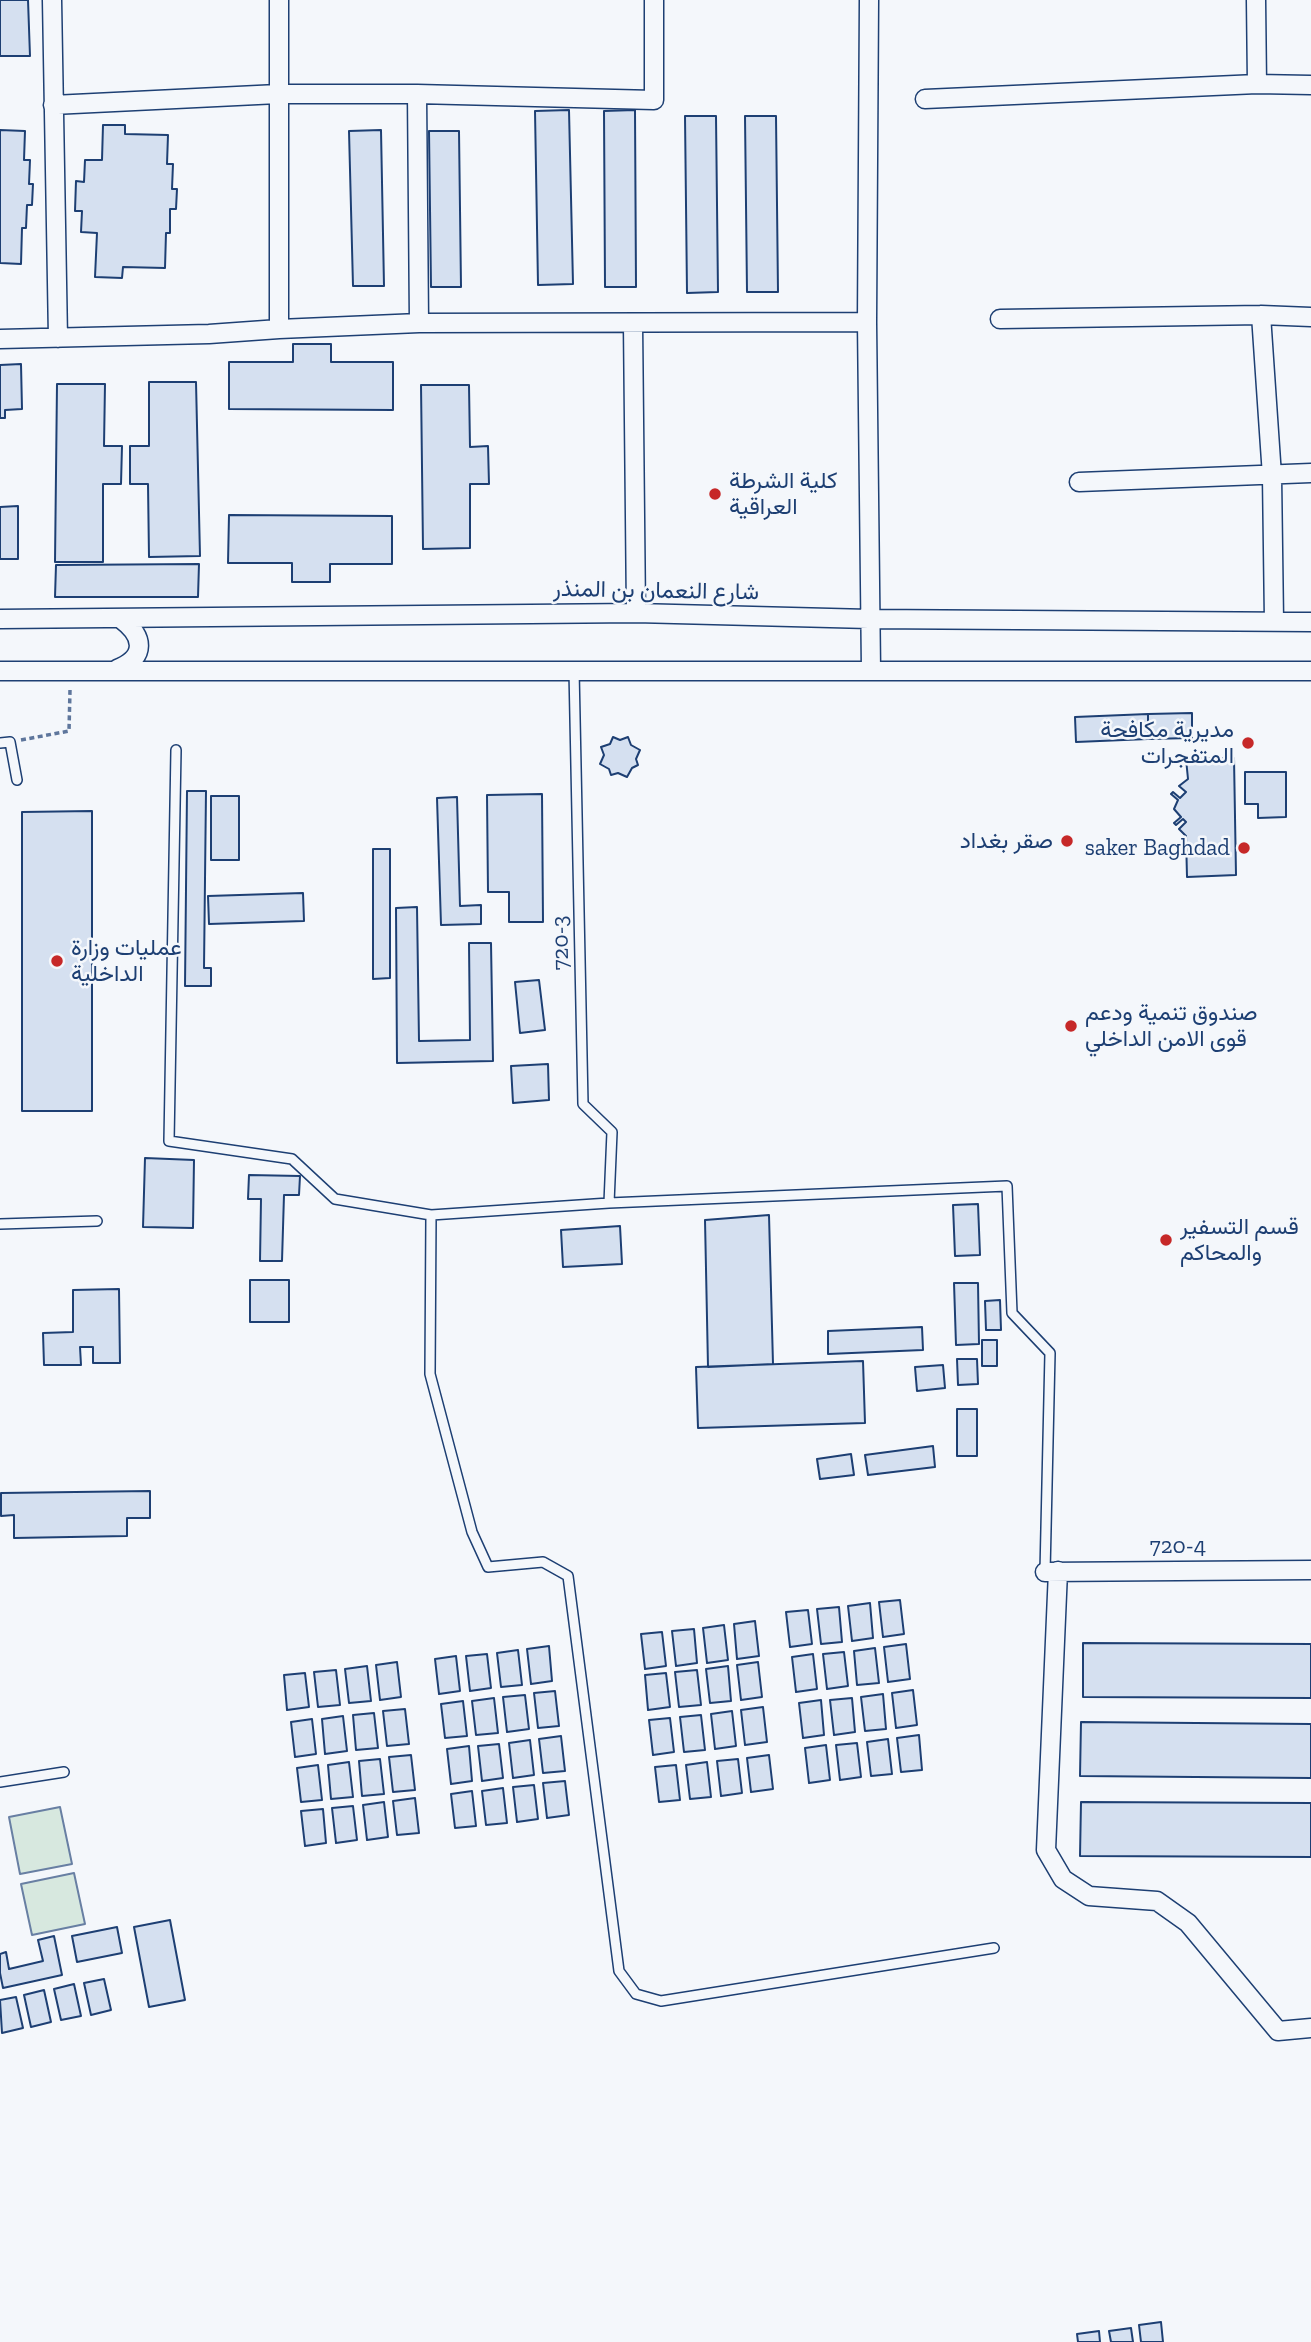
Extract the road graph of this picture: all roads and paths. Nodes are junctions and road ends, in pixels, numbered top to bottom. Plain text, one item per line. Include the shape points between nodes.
1 (52, 0) edge
2 (279, 0) edge
3 (654, 0) edge
4 (869, 0) edge
5 (1256, 0) edge
6 (1257, 84) junction
7 (1311, 85) edge
8 (278, 94) junction
9 (417, 94) junction
10 (925, 99) dead end
11 (53, 106) junction
12 (1261, 315) junction
13 (1311, 317) edge
14 (1000, 319) dead end
15 (867, 322) junction
16 (419, 323) junction
17 (633, 324) junction
18 (279, 329) junction
19 (58, 338) junction
20 (0, 339) edge
21 (1311, 473) edge
22 (1272, 476) junction
23 (1079, 482) dead end
24 (636, 613) junction
25 (0, 619) edge
26 (121, 619) junction
27 (869, 619) junction
28 (1274, 621) junction
29 (1311, 622) edge
30 (70, 670) junction
31 (114, 670) junction
32 (574, 670) junction
33 (871, 670) junction
34 (0, 671) edge
35 (1311, 671) edge
36 (5, 743) edge
37 (176, 750) dead end
38 (17, 780) dead end
39 (609, 1203) junction
40 (431, 1215) junction
41 (97, 1221) dead end
42 (0, 1224) edge
43 (1311, 1570) edge
44 (1051, 1571) junction
45 (64, 1772) dead end
46 (0, 1782) edge
47 (994, 1948) dead end
48 (1311, 2028) edge

1 - 11 street
2 - 8 street
3 - 9 street via 654,100
4 - 15 street
5 - 6 street
6 - 7 street
6 - 10 street
8 - 9 street
8 - 11 street
8 - 18 street
9 - 16 street
11 - 19 street
12 - 13 street
12 - 14 street
12 - 22 street
15 - 17 street
15 - 27 street
16 - 17 street
16 - 18 street
17 - 24 street
18 - 19 street
19 - 20 street
21 - 22 street
22 - 23 street
22 - 28 street
24 - 26 street, شارع النعمان بن المنذر
24 - 27 street, شارع النعمان بن المنذر
25 - 26 street, شارع النعمان بن المنذر
26 - 31 street via 133,629 139,647 132,662
27 - 28 street, شارع النعمان بن المنذر
27 - 33 street
28 - 29 street, شارع النعمان بن المنذر
30 - 31 street
30 - 34 street
30 - 36 path via 69,731
31 - 32 street
32 - 33 street
32 - 39 lane, 720-3 via 583,1104 611,1132
33 - 35 street
36 - 38 lane
37 - 40 lane via 169,1141 292,1159 335,1199
39 - 40 lane
39 - 44 lane via 1007,1186 1012,1313 1050,1353
40 - 47 lane via 430,1374 468,1519 488,1567 543,1562 568,1576 619,1971 636,1994 661,2001
41 - 42 lane
43 - 44 street, 720-4
44 - 48 street via 1046,1850 1063,1878 1089,1896 1157,1901 1188,1923 1278,2031
45 - 46 lane

